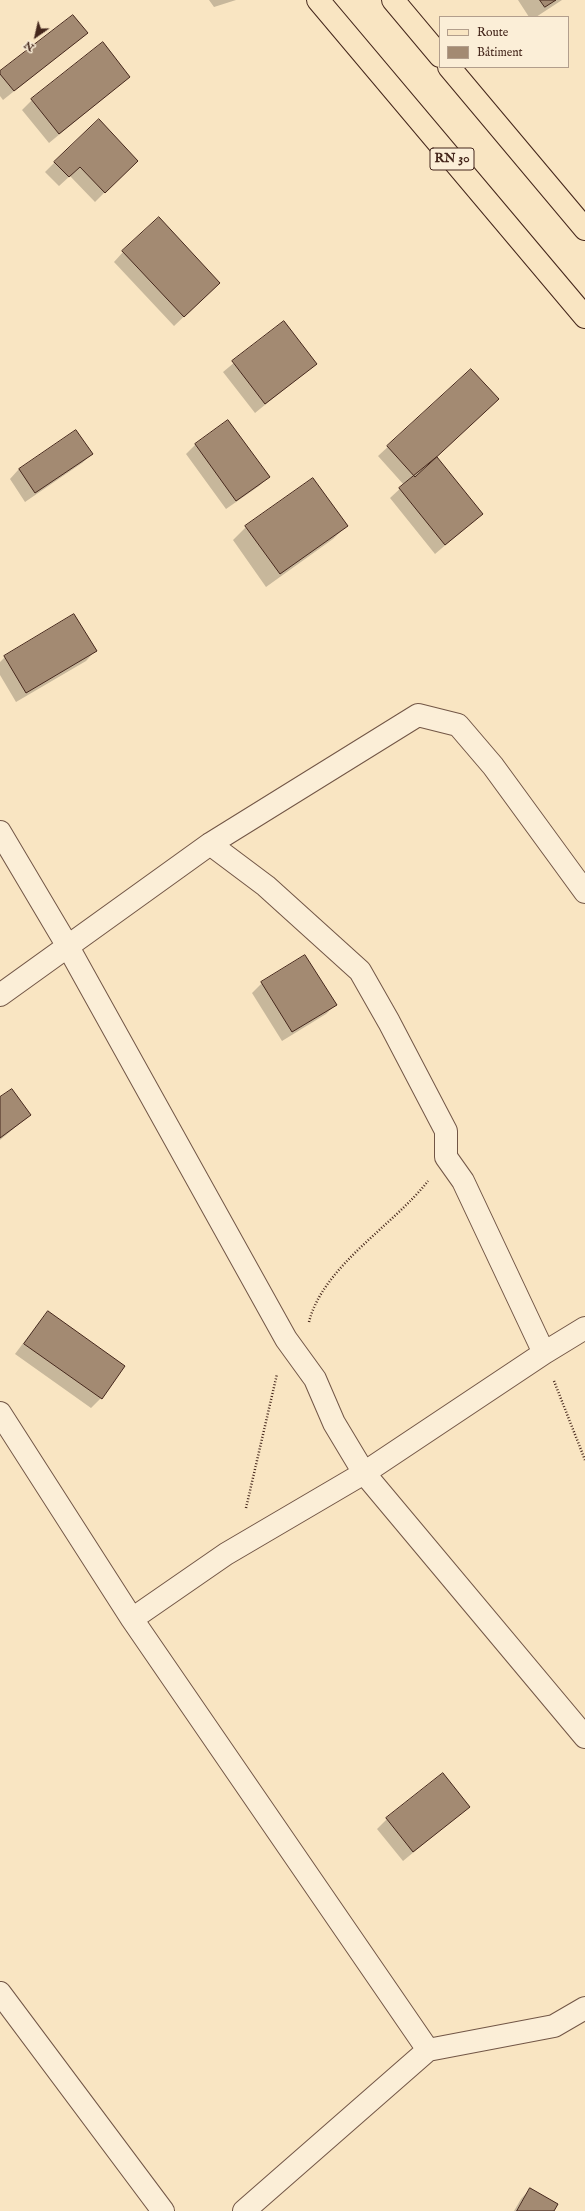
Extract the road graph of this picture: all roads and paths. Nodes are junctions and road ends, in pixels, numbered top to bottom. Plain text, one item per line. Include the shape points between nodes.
1 (318, 0) edge
2 (393, 0) edge
3 (439, 55) edge
4 (450, 68) edge
5 (585, 230) edge
6 (585, 317) edge
7 (0, 832) edge
8 (210, 844) junction
9 (585, 892) edge
10 (67, 945) junction
11 (0, 995) edge
12 (446, 1157) junction
13 (310, 1328) dead end
14 (585, 1328) edge
15 (286, 1339) junction
16 (544, 1353) junction
17 (0, 1412) edge
18 (585, 1460) edge
19 (364, 1473) junction
20 (246, 1510) dead end
21 (132, 1619) junction
22 (585, 1737) edge
23 (0, 1993) edge
24 (585, 2008) edge
25 (428, 2050) junction
26 (163, 2211) edge
27 (244, 2211) edge

1 - 6 main road, RN 30 / RN 30
2 - 3 main road
4 - 5 main road
7 - 10 street
8 - 9 street via 418,715 458,725 493,766
8 - 10 street
8 - 12 street via 266,886 360,971 446,1131
10 - 11 street
10 - 15 street
12 - 13 path via 414,1199 326,1285 309,1321
12 - 16 street via 463,1180
14 - 16 street
15 - 19 street via 315,1379 334,1423
15 - 20 path
16 - 18 path
16 - 19 street
17 - 21 street
19 - 21 street via 226,1554
19 - 22 street
21 - 25 street
23 - 26 street
24 - 25 street via 554,2026
25 - 27 street

